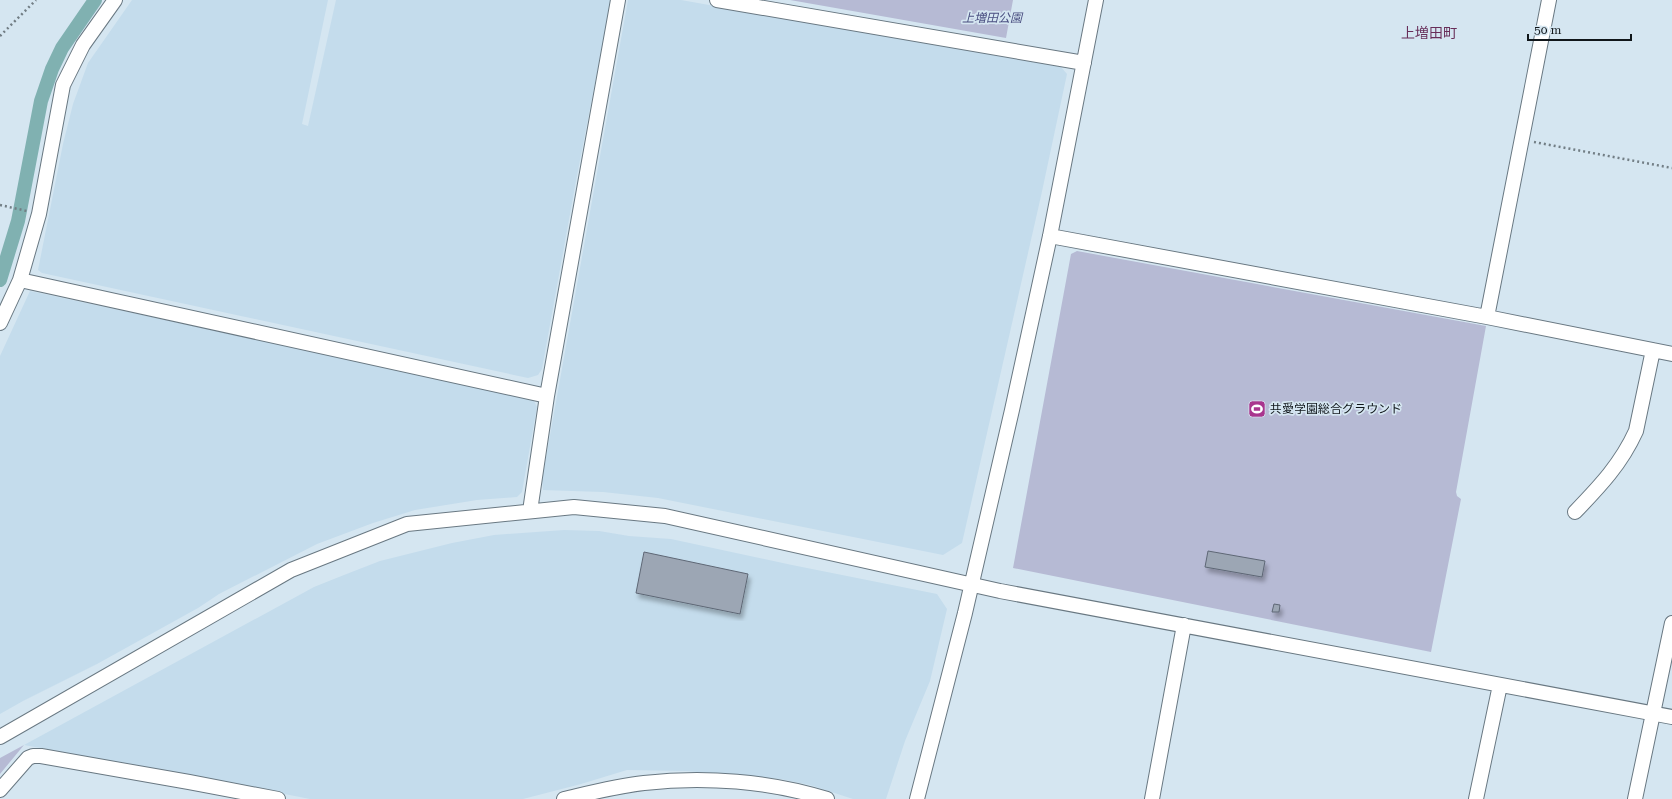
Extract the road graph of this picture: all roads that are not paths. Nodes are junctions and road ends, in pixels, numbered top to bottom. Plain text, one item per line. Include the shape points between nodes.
1 (115, 0) edge
2 (618, 0) edge
3 (717, 0) edge
4 (1096, 0) edge
5 (1549, 0) edge
6 (1084, 63) junction
7 (1050, 236) junction
8 (20, 280) junction
9 (1487, 317) junction
10 (0, 323) edge
11 (1653, 350) junction
12 (1672, 354) edge
13 (547, 396) junction
14 (530, 511) junction
15 (1575, 512) dead end
16 (972, 584) junction
17 (1672, 623) edge
18 (1184, 625) junction
19 (1500, 685) junction
20 (1652, 713) junction
21 (1672, 717) edge
22 (0, 737) edge
23 (0, 790) edge
24 (278, 799) edge
25 (564, 799) edge
26 (827, 799) edge
27 (917, 799) edge
28 (1152, 799) edge
29 (1476, 799) edge
30 (1634, 799) edge

1 - 8 street via 83,45 63,84 39,214
2 - 13 street
3 - 6 street
4 - 6 street
5 - 9 street
6 - 7 street
7 - 9 street
7 - 16 street
8 - 10 street
8 - 13 street
9 - 11 street
11 - 12 street
11 - 15 street via 1636,431 1631,442 1605,481
13 - 14 street
14 - 16 street via 574,507 665,516
14 - 22 street via 407,524 291,570
16 - 18 street
16 - 27 street
17 - 20 street
18 - 19 street
18 - 28 street
19 - 20 street
19 - 29 street
20 - 21 street
20 - 30 street
23 - 24 street via 28,758 41,756
25 - 26 street via 643,783 696,780 768,786

